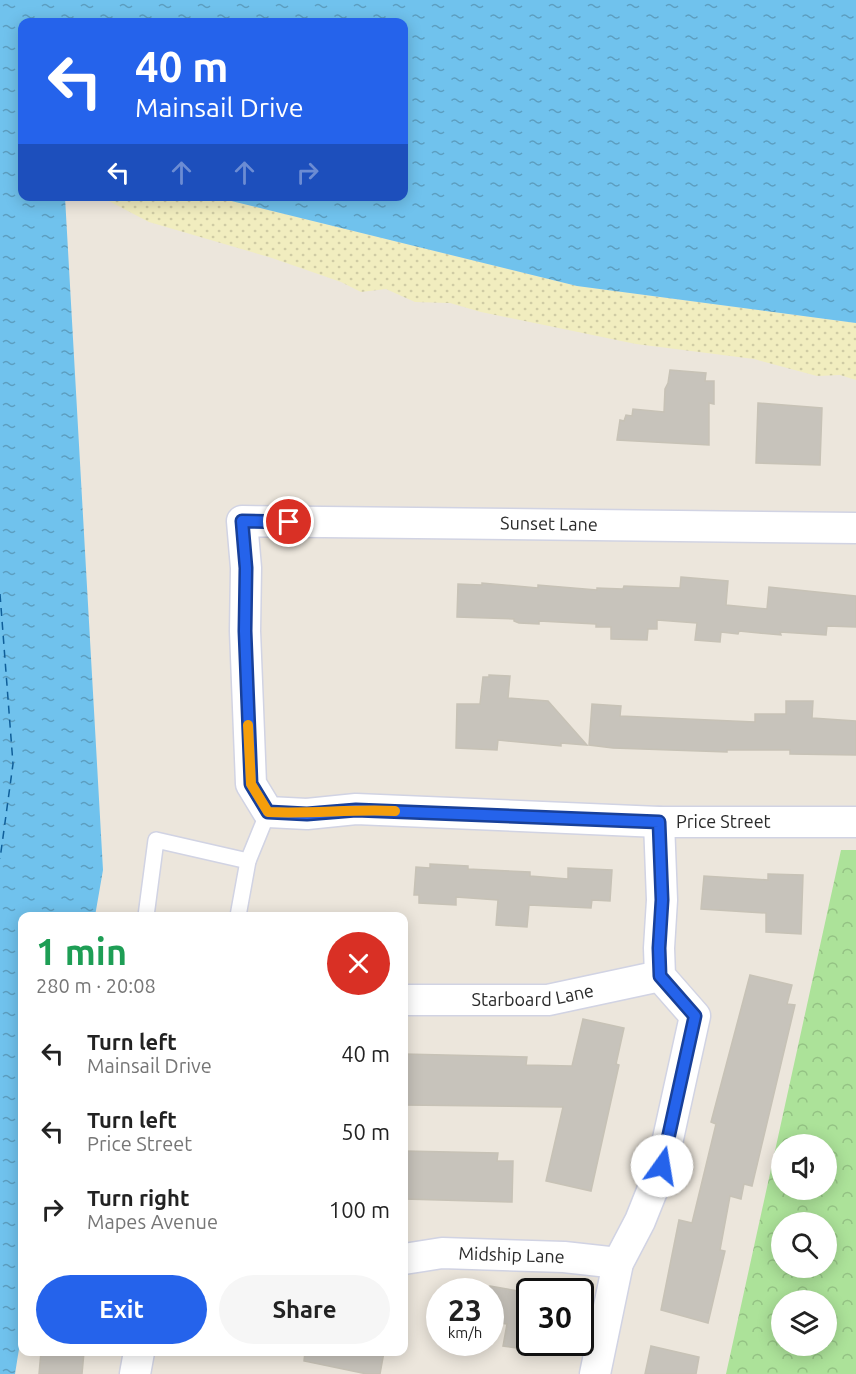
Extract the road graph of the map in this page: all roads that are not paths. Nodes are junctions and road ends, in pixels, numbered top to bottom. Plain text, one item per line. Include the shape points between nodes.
1 (856, 528) edge
2 (268, 812) junction
3 (659, 822) junction
4 (856, 822) edge
5 (248, 861) junction
6 (147, 912) edge
7 (239, 912) edge
8 (660, 976) junction
9 (408, 1000) edge
10 (408, 1258) edge
11 (618, 1263) junction
12 (138, 1356) edge
13 (135, 1374) edge
14 (595, 1374) edge

1 - 2 street, Sunset Lane via 242,521 251,784
2 - 3 street, Price Street via 356,810
2 - 5 lane
3 - 4 street, Price Street
3 - 8 street
5 - 6 lane via 156,840
5 - 7 lane
8 - 9 street, Starboard Lane via 548,1000
8 - 11 street via 695,1016 662,1166
10 - 11 street, Midship Lane via 442,1253
11 - 14 street
12 - 13 street

